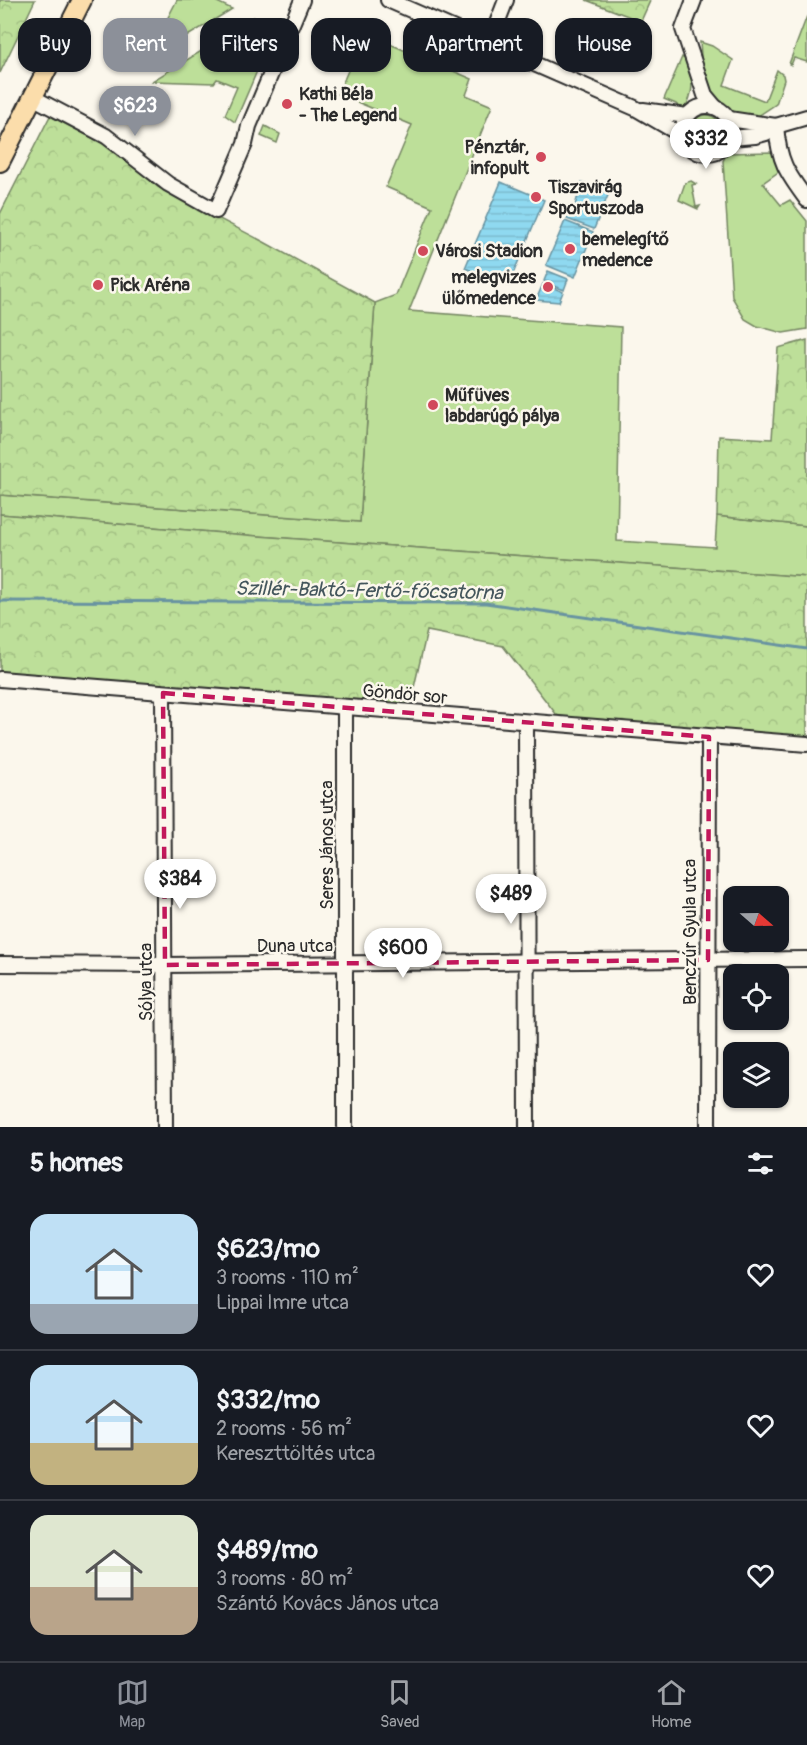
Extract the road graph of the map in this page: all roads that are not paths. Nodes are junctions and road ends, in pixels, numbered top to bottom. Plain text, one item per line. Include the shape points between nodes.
1 (82, 0) edge
2 (302, 0) edge
3 (388, 0) edge
4 (506, 0) edge
5 (694, 0) edge
6 (429, 18) edge
7 (499, 18) edge
8 (543, 68) edge
9 (696, 70) junction
10 (33, 98) junction
11 (715, 107) junction
12 (635, 108) junction
13 (689, 114) junction
14 (807, 117) edge
15 (729, 119) junction
16 (776, 126) junction
17 (683, 136) junction
18 (730, 138) junction
19 (0, 162) edge
20 (807, 200) edge
21 (0, 679) edge
22 (163, 693) junction
23 (345, 707) junction
24 (526, 722) junction
25 (709, 737) junction
26 (807, 744) edge
27 (807, 959) edge
28 (708, 960) junction
29 (527, 962) junction
30 (0, 964) edge
31 (345, 964) junction
32 (165, 965) junction
33 (165, 1127) edge
34 (345, 1127) edge
35 (527, 1127) edge
36 (708, 1127) edge

1 - 10 main road
2 - 10 street via 216,212 168,184 111,140
3 - 6 street
4 - 7 street
5 - 9 street via 683,29
8 - 12 street
9 - 11 street via 705,95
9 - 13 street
10 - 19 main road
11 - 13 street via 702,106
11 - 15 street
12 - 13 street
12 - 17 street
13 - 17 street
14 - 16 street
15 - 16 street
15 - 18 street
16 - 18 street via 755,136
16 - 20 street via 779,154 788,175
17 - 18 street via 692,149 707,154 718,152
21 - 22 street, Göndör sor
22 - 23 street, Göndör sor
22 - 32 street, Sólya utca
23 - 24 street, Göndör sor
23 - 31 street, Seres János utca
24 - 25 street, Göndör sor
24 - 29 street
25 - 26 street, Göndör sor
25 - 28 street, Benczúr Gyula utca
27 - 28 street, Duna utca
28 - 29 street, Duna utca
28 - 36 street, Benczúr Gyula utca
29 - 31 street, Duna utca
29 - 35 street
30 - 32 street, Duna utca
31 - 32 street, Duna utca
31 - 34 street, Seres János utca
32 - 33 street, Sólya utca

